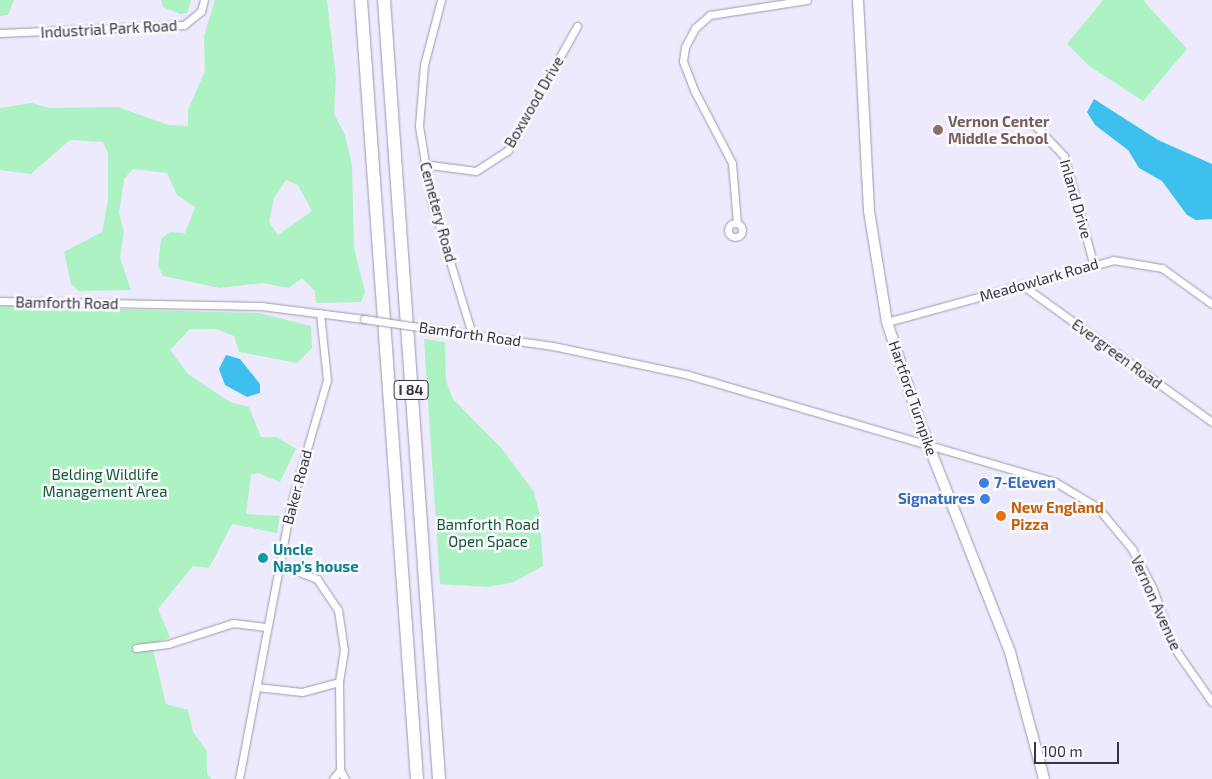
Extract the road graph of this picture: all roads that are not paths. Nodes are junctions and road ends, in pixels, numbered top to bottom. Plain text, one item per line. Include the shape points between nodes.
1 (204, 0) edge
2 (360, 0) edge
3 (384, 0) edge
4 (441, 0) edge
5 (807, 0) edge
6 (858, 0) edge
7 (577, 26) dead end
8 (0, 33) edge
9 (1029, 119) dead end
10 (423, 164) junction
11 (737, 223) dead end
12 (1093, 263) junction
13 (1022, 285) junction
14 (0, 302) edge
15 (1212, 304) edge
16 (320, 313) junction
17 (887, 322) junction
18 (472, 334) junction
19 (1212, 422) edge
20 (928, 445) junction
21 (278, 564) junction
22 (266, 628) junction
23 (136, 648) dead end
24 (339, 682) junction
25 (257, 688) junction
26 (1212, 702) edge
27 (340, 770) junction
28 (239, 779) edge
29 (333, 779) edge
30 (345, 779) edge
31 (417, 779) edge
32 (439, 779) edge
33 (1044, 779) edge

1 - 8 street, Industrial Park Road via 201,11 184,25
2 - 31 highway, I 84
3 - 32 highway, I 84
4 - 10 street, Cemetery Road via 421,88
5 - 11 street via 710,14 695,28 685,47 683,61 694,90 732,163
6 - 17 main road, Hartford Turnpike via 869,211
7 - 10 street, Boxwood Drive via 508,150 476,171
9 - 12 street, Inland Drive via 1064,156
10 - 18 street, Cemetery Road
12 - 13 street, Meadowlark Road
12 - 15 street, Meadowlark Road via 1130,259 1162,268
13 - 17 street, Meadowlark Road
13 - 19 street, Evergreen Road
14 - 16 street, Bamforth Road via 261,306
16 - 18 street, Bamforth Road, bridge
16 - 21 street, Baker Road via 327,380 290,504
17 - 20 main road, Hartford Turnpike
18 - 20 street, Bamforth Road via 573,349 689,375
20 - 26 street, Vernon Avenue via 1055,482 1097,508 1144,568 1174,646
20 - 33 main road, Hartford Turnpike via 1010,652
21 - 22 street, Baker Road
21 - 24 street via 318,579 330,593 344,628
22 - 23 street via 233,623 168,644
22 - 25 street, Baker Road
24 - 25 street via 302,692
24 - 27 street
25 - 28 street, Baker Road
27 - 29 street
27 - 30 street

